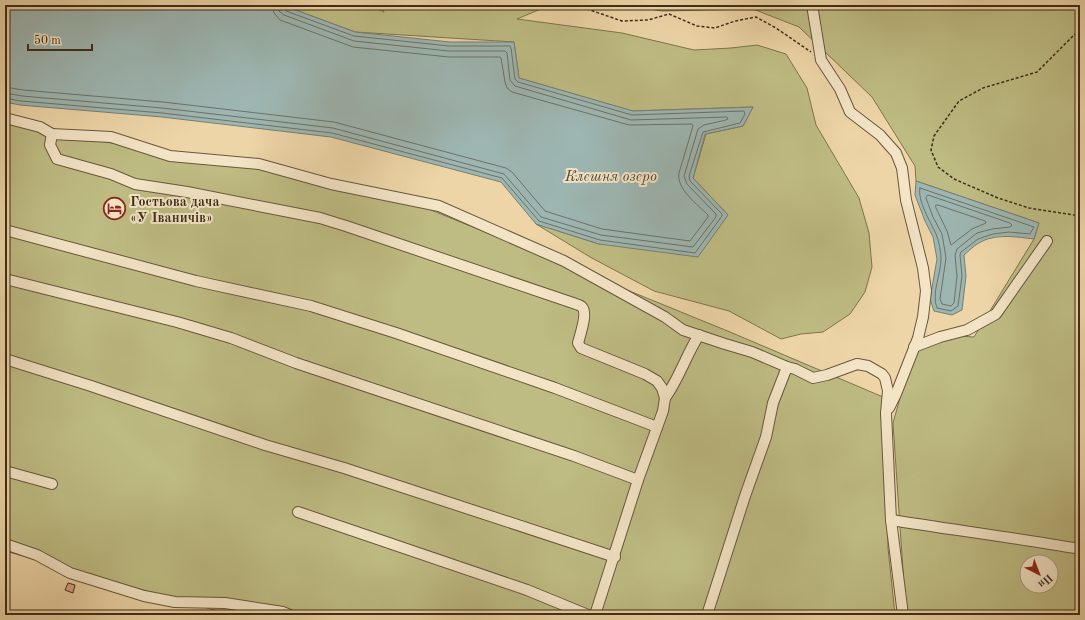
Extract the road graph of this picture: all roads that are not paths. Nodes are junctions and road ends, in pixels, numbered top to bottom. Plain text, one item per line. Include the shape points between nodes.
1 (812, 5) edge
2 (5, 118) edge
3 (52, 134) junction
4 (5, 230) edge
5 (1047, 241) dead end
6 (5, 279) edge
7 (699, 335) junction
8 (914, 347) junction
9 (5, 360) edge
10 (787, 367) junction
11 (665, 398) junction
12 (886, 413) junction
13 (657, 427) junction
14 (5, 471) edge
15 (638, 480) junction
16 (52, 484) dead end
17 (298, 512) dead end
18 (891, 520) junction
19 (5, 544) edge
20 (1080, 548) edge
21 (615, 557) junction
22 (290, 615) edge
23 (589, 615) edge
24 (707, 615) edge
25 (903, 615) edge

1 - 8 street via 821,60 840,89 850,112 880,135 896,153 902,168 903,184 926,290 923,317
2 - 3 street via 40,127
3 - 7 street via 111,137 170,156 259,164 331,184 439,206 564,261 665,317 683,330
3 - 11 street via 50,145 57,159 111,174 135,184 320,218 576,304 582,307 584,312 578,343 581,348 657,380
4 - 13 street via 196,281 312,306 548,386
5 - 8 street via 996,314 967,330
6 - 15 street via 231,338 296,363
7 - 10 street via 752,352
7 - 11 street
8 - 12 street
9 - 21 street
10 - 12 street via 813,378 857,364 868,366 885,378 888,391
10 - 24 street
11 - 13 street
12 - 18 street
13 - 15 street
14 - 16 street
15 - 21 street
17 - 23 street via 527,590
18 - 20 street
18 - 25 street
19 - 22 street via 37,555 70,573 144,596 175,602 225,603
21 - 23 street

